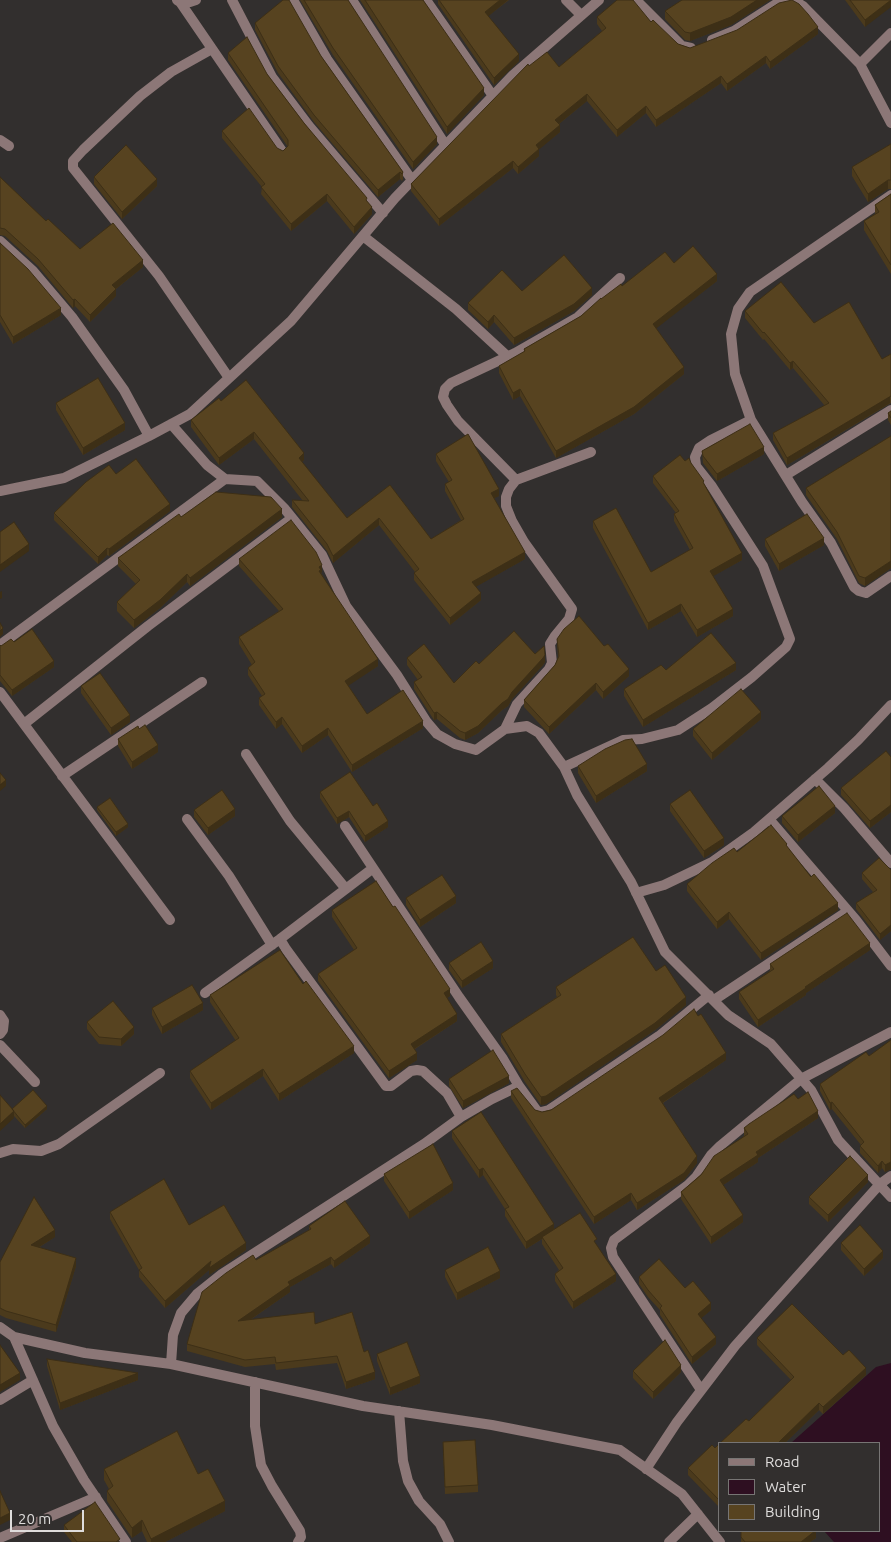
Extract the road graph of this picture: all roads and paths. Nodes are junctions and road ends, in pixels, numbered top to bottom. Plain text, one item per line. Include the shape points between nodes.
1 (196, 0) edge
2 (232, 0) edge
3 (293, 0) edge
4 (352, 0) edge
5 (426, 0) edge
6 (566, 0) edge
7 (599, 0) edge
8 (636, 0) edge
9 (178, 1) edge
10 (582, 15) junction
11 (891, 34) edge
12 (212, 49) junction
13 (860, 64) junction
14 (493, 96) junction
15 (891, 123) edge
16 (0, 140) edge
17 (9, 146) dead end
18 (446, 146) junction
19 (282, 151) edge
20 (412, 180) junction
21 (891, 195) edge
22 (383, 213) junction
23 (363, 236) junction
24 (0, 241) edge
25 (620, 278) dead end
26 (507, 356) junction
27 (229, 378) junction
28 (891, 410) edge
29 (752, 420) junction
30 (171, 424) junction
31 (150, 436) junction
32 (591, 452) dead end
33 (786, 475) junction
34 (225, 478) junction
35 (516, 480) junction
36 (0, 491) edge
37 (292, 518) junction
38 (891, 576) edge
39 (0, 645) edge
40 (202, 682) dead end
41 (0, 692) edge
42 (4, 705) edge
43 (891, 705) edge
44 (24, 724) junction
45 (505, 729) junction
46 (246, 754) dead end
47 (564, 767) junction
48 (62, 776) junction
49 (815, 779) junction
50 (187, 819) dead end
51 (769, 819) junction
52 (345, 826) dead end
53 (891, 863) edge
54 (372, 870) junction
55 (346, 889) junction
56 (636, 893) junction
57 (848, 911) junction
58 (170, 920) dead end
59 (276, 942) junction
60 (891, 966) edge
61 (205, 993) dead end
62 (711, 998) junction
63 (0, 1015) edge
64 (891, 1032) edge
65 (0, 1034) edge
66 (0, 1045) edge
67 (160, 1073) dead end
68 (801, 1079) junction
69 (34, 1082) dead end
70 (519, 1086) junction
71 (461, 1117) junction
72 (0, 1153) edge
73 (891, 1176) edge
74 (880, 1184) junction
75 (891, 1197) edge
76 (0, 1327) edge
77 (14, 1337) junction
78 (171, 1364) junction
79 (33, 1380) junction
80 (255, 1382) junction
81 (701, 1390) junction
82 (0, 1400) edge
83 (399, 1411) junction
84 (646, 1469) junction
85 (96, 1497) junction
86 (698, 1514) junction
87 (0, 1538) edge
88 (126, 1542) edge
89 (298, 1542) edge
90 (449, 1542) edge
91 (669, 1542) edge
92 (720, 1542) edge

1 - 9 street
2 - 22 street via 272,77
3 - 20 street via 326,59
4 - 18 street
5 - 14 street
6 - 10 street
7 - 10 street
8 - 13 street via 682,46 691,48 734,31 776,4 793,0 803,6
9 - 12 street
10 - 14 street
11 - 13 street
12 - 19 street
12 - 27 street via 172,72 140,96 73,160 73,168 159,276
13 - 15 street
14 - 18 street
16 - 17 street
18 - 20 street
20 - 22 street
21 - 29 street via 750,292 738,308 731,334 735,374
22 - 23 street
23 - 26 street via 456,309
23 - 27 street via 291,321
24 - 31 street via 33,271 72,317 124,390
25 - 26 street via 578,317
26 - 35 street via 451,383 443,396 458,421
27 - 30 street via 190,414
28 - 33 street
29 - 33 street
29 - 47 street via 699,448 696,466 763,566 790,639 786,647 712,708 678,730 623,740
30 - 31 street
30 - 34 street via 207,465
31 - 36 street via 64,478
32 - 35 street
33 - 38 street via 854,586 866,593
34 - 37 street via 257,481
34 - 39 street
35 - 45 street via 506,497 512,521 572,609 550,644 552,663 549,669 517,704
37 - 44 street
37 - 45 street via 322,555 346,606 437,734 476,750
40 - 48 street
41 - 42 street
42 - 44 street
43 - 49 street
44 - 48 street
45 - 47 street via 527,726 539,733
46 - 55 street via 290,821
47 - 56 street via 577,795
48 - 58 street
49 - 51 street
49 - 53 street
50 - 59 street
51 - 56 street via 712,862 664,885
51 - 57 street
52 - 54 street
54 - 55 street
54 - 70 street
55 - 59 street
56 - 62 street via 664,952
57 - 60 street
57 - 62 street
59 - 61 street
59 - 71 street via 286,948 386,1086 391,1086 411,1071 423,1071 447,1093
62 - 68 street via 728,1016 771,1044
62 - 70 street via 549,1110 537,1111
63 - 65 street via 4,1022
64 - 68 street
66 - 69 street
67 - 72 street via 60,1144 41,1151 13,1149
68 - 74 street via 811,1090 838,1140
68 - 81 street via 720,1146 688,1185 614,1240 611,1248 626,1278
70 - 71 street
71 - 78 street via 222,1274 197,1294 181,1312 173,1335
73 - 74 street
74 - 75 street
74 - 81 street via 735,1346
76 - 77 street
77 - 78 street via 85,1353
77 - 79 street
78 - 80 street
79 - 82 street
79 - 85 street via 53,1426
80 - 83 street
80 - 89 street via 255,1426 261,1464 300,1530
81 - 84 street
83 - 84 street via 620,1450
83 - 90 street via 403,1462 408,1481 418,1501 440,1524
84 - 86 street via 682,1494
85 - 87 street
85 - 88 street
86 - 91 street
86 - 92 street

